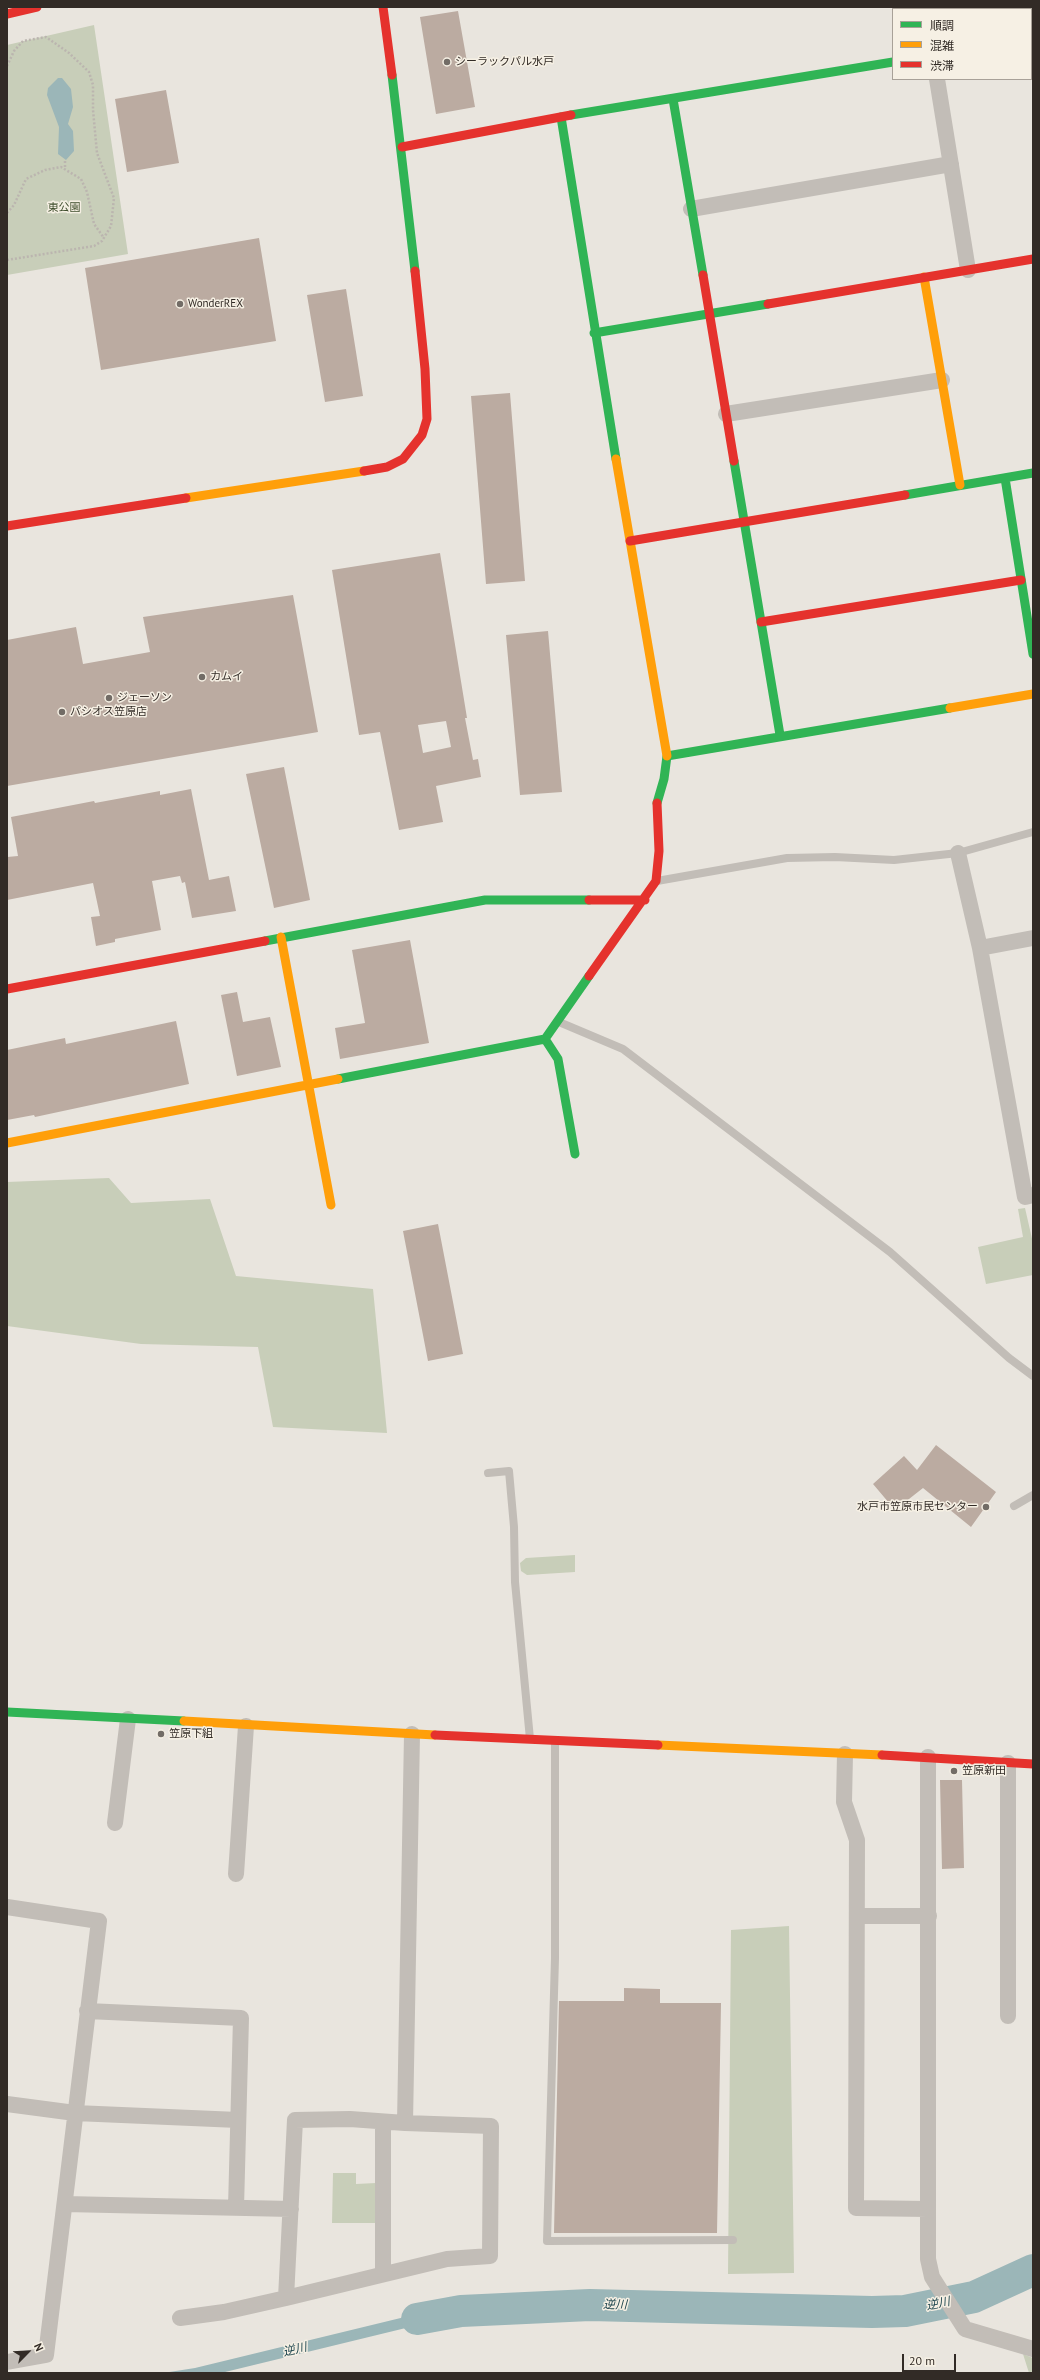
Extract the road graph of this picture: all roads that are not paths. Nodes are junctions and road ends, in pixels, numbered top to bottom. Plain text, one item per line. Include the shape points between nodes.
1 (37, 7) edge
2 (383, 7) edge
3 (7, 14) edge
4 (892, 62) edge
5 (937, 80) edge
6 (673, 99) junction
7 (561, 117) junction
8 (402, 147) junction
9 (951, 164) junction
10 (691, 209) junction
11 (1033, 259) edge
12 (968, 270) junction
13 (924, 277) junction
14 (709, 313) junction
15 (594, 333) junction
16 (942, 380) junction
17 (726, 414) junction
18 (1033, 473) edge
19 (1005, 478) junction
20 (960, 485) junction
21 (744, 522) junction
22 (7, 526) edge
23 (630, 541) junction
24 (1021, 580) junction
25 (761, 622) junction
26 (1033, 654) edge
27 (1033, 694) edge
28 (780, 735) junction
29 (667, 756) junction
30 (1033, 832) edge
31 (958, 853) junction
32 (656, 881) junction
33 (645, 900) junction
34 (281, 937) junction
35 (1033, 938) edge
36 (980, 948) junction
37 (7, 989) edge
38 (559, 1022) junction
39 (545, 1039) junction
40 (309, 1086) junction
41 (7, 1143) edge
42 (575, 1154) dead end
43 (1033, 1195) edge
44 (331, 1205) dead end
45 (1033, 1376) edge
46 (488, 1473) dead end
47 (1033, 1495) edge
48 (1014, 1506) dead end
49 (7, 1712) edge
50 (128, 1719) junction
51 (246, 1726) junction
52 (412, 1734) junction
53 (530, 1740) junction
54 (555, 1741) junction
55 (845, 1754) junction
56 (928, 1757) junction
57 (1008, 1763) junction
58 (1033, 1764) edge
59 (115, 1823) dead end
60 (236, 1874) dead end
61 (7, 1907) edge
62 (857, 1916) junction
63 (929, 1916) junction
64 (87, 2011) junction
65 (1008, 2016) dead end
66 (7, 2104) edge
67 (75, 2113) junction
68 (238, 2120) junction
69 (383, 2122) junction
70 (405, 2124) junction
71 (64, 2204) junction
72 (236, 2208) junction
73 (291, 2209) junction
74 (928, 2209) junction
75 (733, 2240) dead end
76 (383, 2274) junction
77 (286, 2298) junction
78 (180, 2318) dead end
79 (1033, 2349) edge
80 (7, 2362) edge

1 - 3 street
2 - 8 street
4 - 6 street
5 - 9 street
6 - 7 street
6 - 10 street
7 - 8 street
7 - 15 street
8 - 22 street via 425,369 427,419 422,435 403,459 387,467
9 - 10 street
9 - 12 street
10 - 14 street
11 - 12 street
12 - 13 street
13 - 14 street
13 - 16 street
14 - 15 street
14 - 17 street
15 - 23 street
16 - 17 street
16 - 20 street
17 - 21 street
18 - 19 street
19 - 20 street
19 - 24 street
20 - 21 street
21 - 23 street
21 - 25 street
23 - 29 street
24 - 25 street
24 - 26 street
25 - 28 street
27 - 28 street
28 - 29 street
29 - 32 street via 664,779 657,801 659,851
30 - 31 lane
31 - 32 lane via 894,860 787,858
31 - 36 street
32 - 33 street
33 - 34 street via 485,900
33 - 38 street via 591,972
34 - 37 street
34 - 40 street
35 - 36 street
36 - 43 street via 1025,1197
38 - 39 street
38 - 45 lane via 623,1049 890,1252 1009,1358
39 - 40 street
39 - 42 street via 558,1059
40 - 41 street
40 - 44 street
46 - 53 lane via 509,1470 515,1582
47 - 48 lane
49 - 50 street
50 - 51 street
50 - 59 street
51 - 52 street
51 - 60 street
52 - 53 street
52 - 70 street
53 - 54 street
54 - 55 street
54 - 75 lane via 555,1958 547,2241
55 - 56 street
55 - 62 street via 844,1802 857,1840
56 - 57 street
56 - 63 street
57 - 58 street
57 - 65 street
61 - 64 street via 99,1921
62 - 63 street
62 - 74 street via 856,2208
63 - 74 street
64 - 67 street
64 - 68 street via 241,2018
66 - 67 street
67 - 68 street
67 - 71 street
68 - 72 street
69 - 70 street
69 - 73 street via 350,2119 295,2120
69 - 76 street
70 - 76 street via 491,2126 490,2256 447,2259
71 - 72 street
71 - 80 street via 46,2354
72 - 73 street
73 - 77 street
74 - 79 street via 928,2259 932,2277 964,2330
76 - 77 street
77 - 78 street via 224,2312

